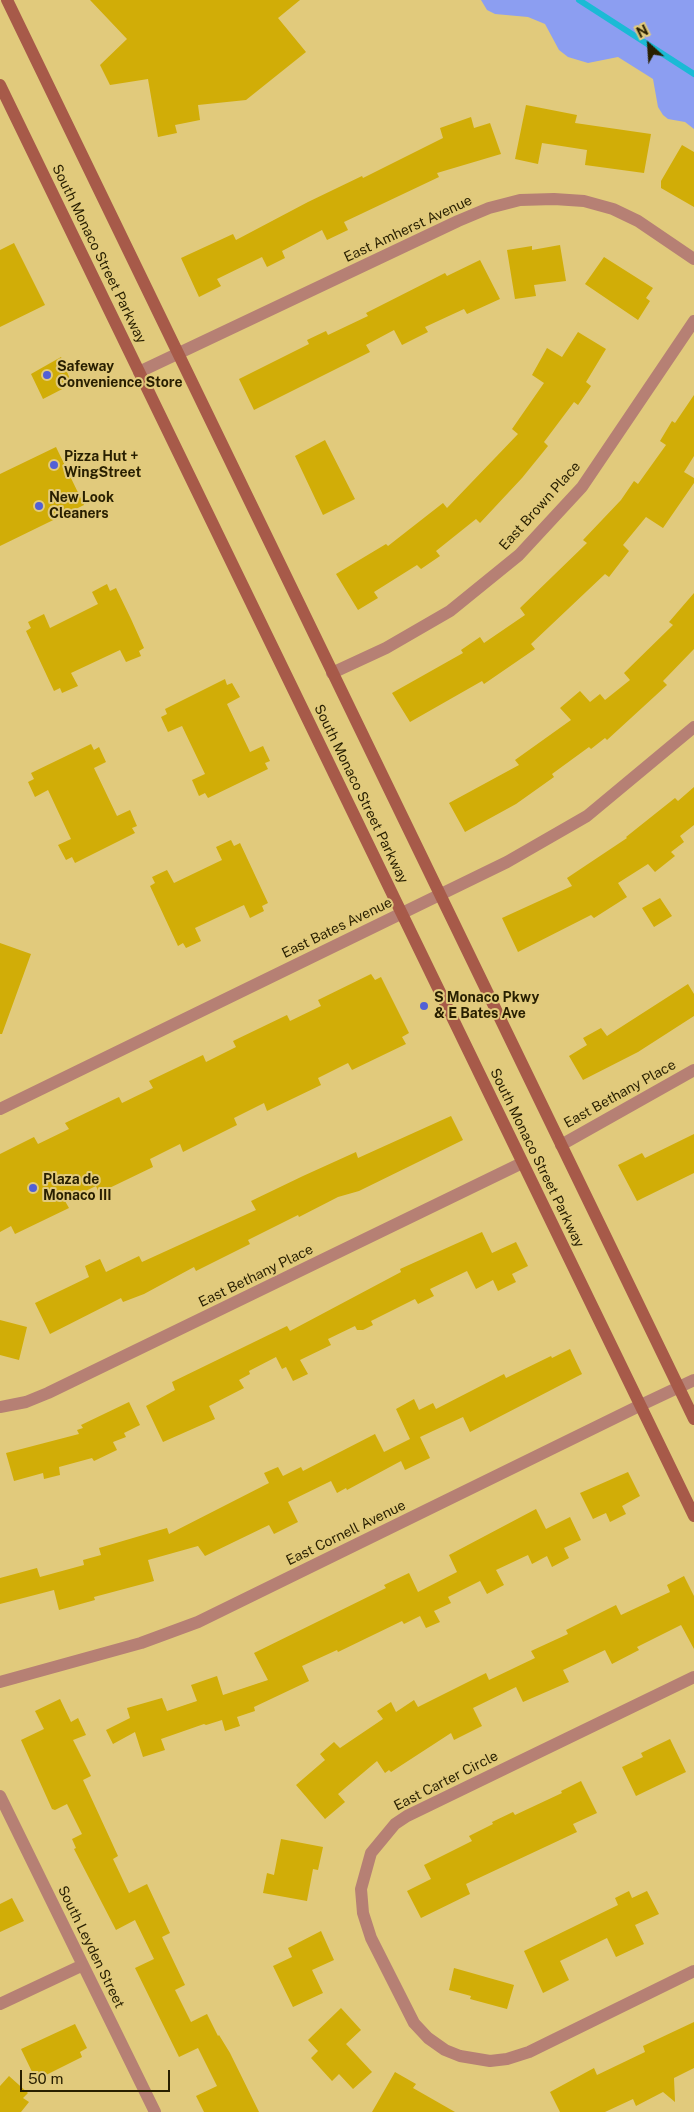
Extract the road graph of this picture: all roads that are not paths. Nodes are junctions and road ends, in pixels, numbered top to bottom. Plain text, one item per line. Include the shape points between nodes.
1 (7, 0) edge
2 (0, 85) edge
3 (694, 259) edge
4 (694, 321) edge
5 (178, 354) junction
6 (139, 372) junction
7 (332, 674) junction
8 (694, 727) edge
9 (441, 895) junction
10 (402, 914) junction
11 (694, 1070) edge
12 (0, 1109) edge
13 (561, 1145) junction
14 (522, 1163) junction
15 (694, 1380) edge
16 (678, 1387) junction
17 (641, 1405) junction
18 (0, 1408) edge
19 (694, 1419) edge
20 (694, 1516) edge
21 (694, 1677) edge
22 (0, 1682) edge
23 (0, 1796) edge
24 (82, 1965) junction
25 (694, 1971) edge
26 (0, 2004) edge
27 (155, 2112) edge

1 - 5 main road, South Monaco Street Parkway
2 - 6 main road, South Monaco Street Parkway
3 - 5 street, East Amherst Avenue via 638,221 613,209 584,201 520,200 458,221
4 - 7 street, East Brown Place via 582,487 519,555 450,610 386,648
5 - 6 street, East Amherst Avenue
5 - 7 main road, South Monaco Street Parkway
6 - 10 main road, South Monaco Street Parkway
7 - 9 main road, South Monaco Street Parkway
8 - 9 street, East Bates Avenue via 587,816
9 - 10 street, East Bates Avenue
9 - 13 main road, South Monaco Street Parkway
10 - 12 street, East Bates Avenue
10 - 14 main road, South Monaco Street Parkway
11 - 13 street, East Bethany Place
13 - 16 main road, South Monaco Street Parkway
14 - 17 main road, South Monaco Street Parkway
14 - 18 street, East Bethany Place via 48,1393
15 - 16 street, East Cornell Avenue
16 - 17 street, East Cornell Avenue
16 - 19 main road, South Monaco Street Parkway
17 - 20 main road, South Monaco Street Parkway
17 - 22 street, East Cornell Avenue via 198,1622 141,1643
21 - 25 street, East Carter Circle via 407,1816 395,1824 371,1853 361,1889 363,1913 371,1938 414,2024 445,2050 460,2056 490,2061 529,2052
23 - 24 street, South Leyden Street
24 - 26 street
24 - 27 street, South Leyden Street

